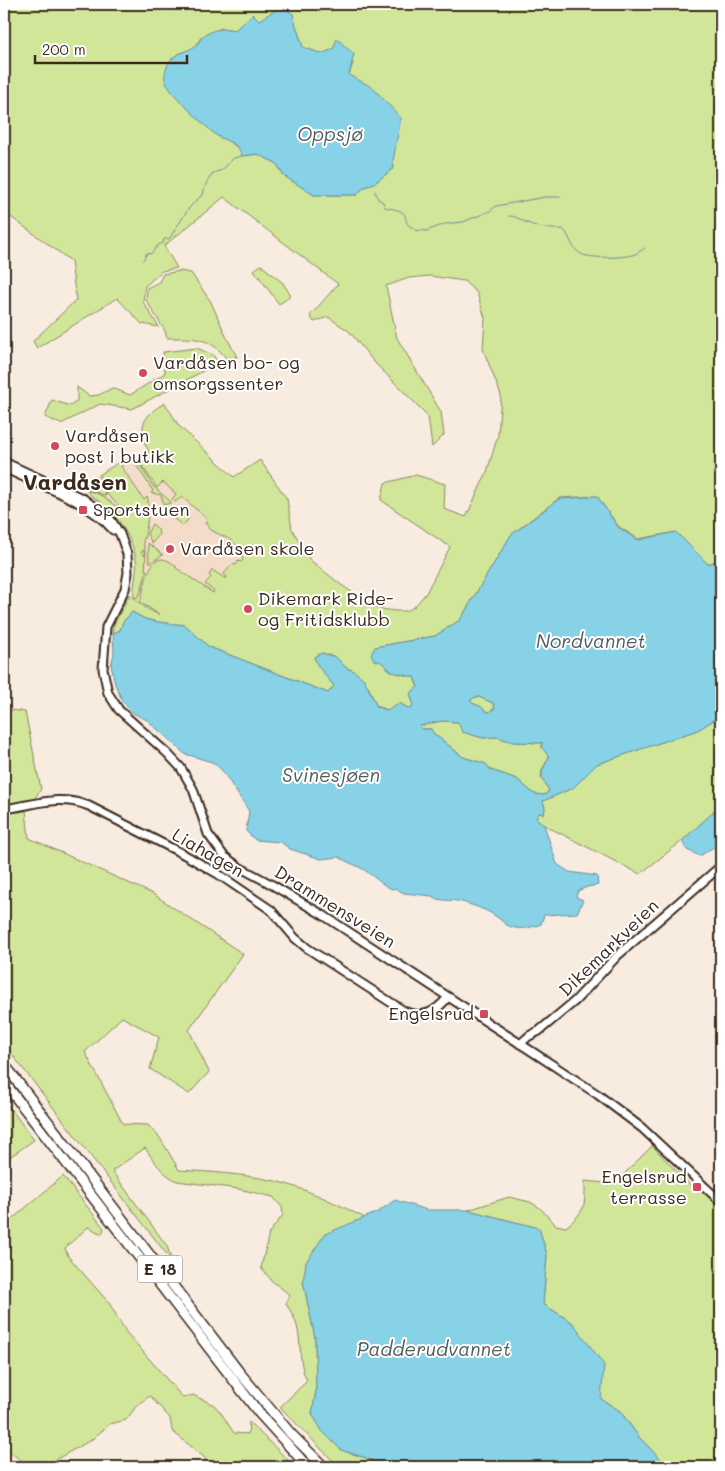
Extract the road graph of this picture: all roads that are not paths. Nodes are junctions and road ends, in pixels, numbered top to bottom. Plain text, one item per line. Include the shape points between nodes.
1 (4, 462) edge
2 (4, 468) edge
3 (122, 540) junction
4 (4, 809) edge
5 (721, 866) edge
6 (448, 996) junction
7 (539, 1031) junction
8 (520, 1044) junction
9 (527, 1048) junction
10 (4, 1064) edge
11 (4, 1082) edge
12 (721, 1202) edge
13 (308, 1467) edge
14 (324, 1467) edge

1 - 3 main road, Drammensveien via 94,505 111,520
2 - 3 main road via 95,513
3 - 6 main road, Drammensveien via 127,559 127,582 108,621 104,644 104,678 115,706 181,768 193,789 208,834 230,861 323,915
4 - 6 main road, Liahagen via 54,800 89,806 218,874 271,910 294,938 307,948 404,1011 416,1015 429,1014
5 - 7 main road, Dikemarkveien via 646,929 575,1001
6 - 8 main road, Drammensveien
7 - 8 main road, Dikemarkveien
7 - 9 main road, Dikemarkveien
8 - 9 main road, Drammensveien
9 - 12 main road, Drammensveien via 626,1115
10 - 14 highway, E 18 via 240,1372 290,1434
11 - 13 highway, E 18 via 259,1413

